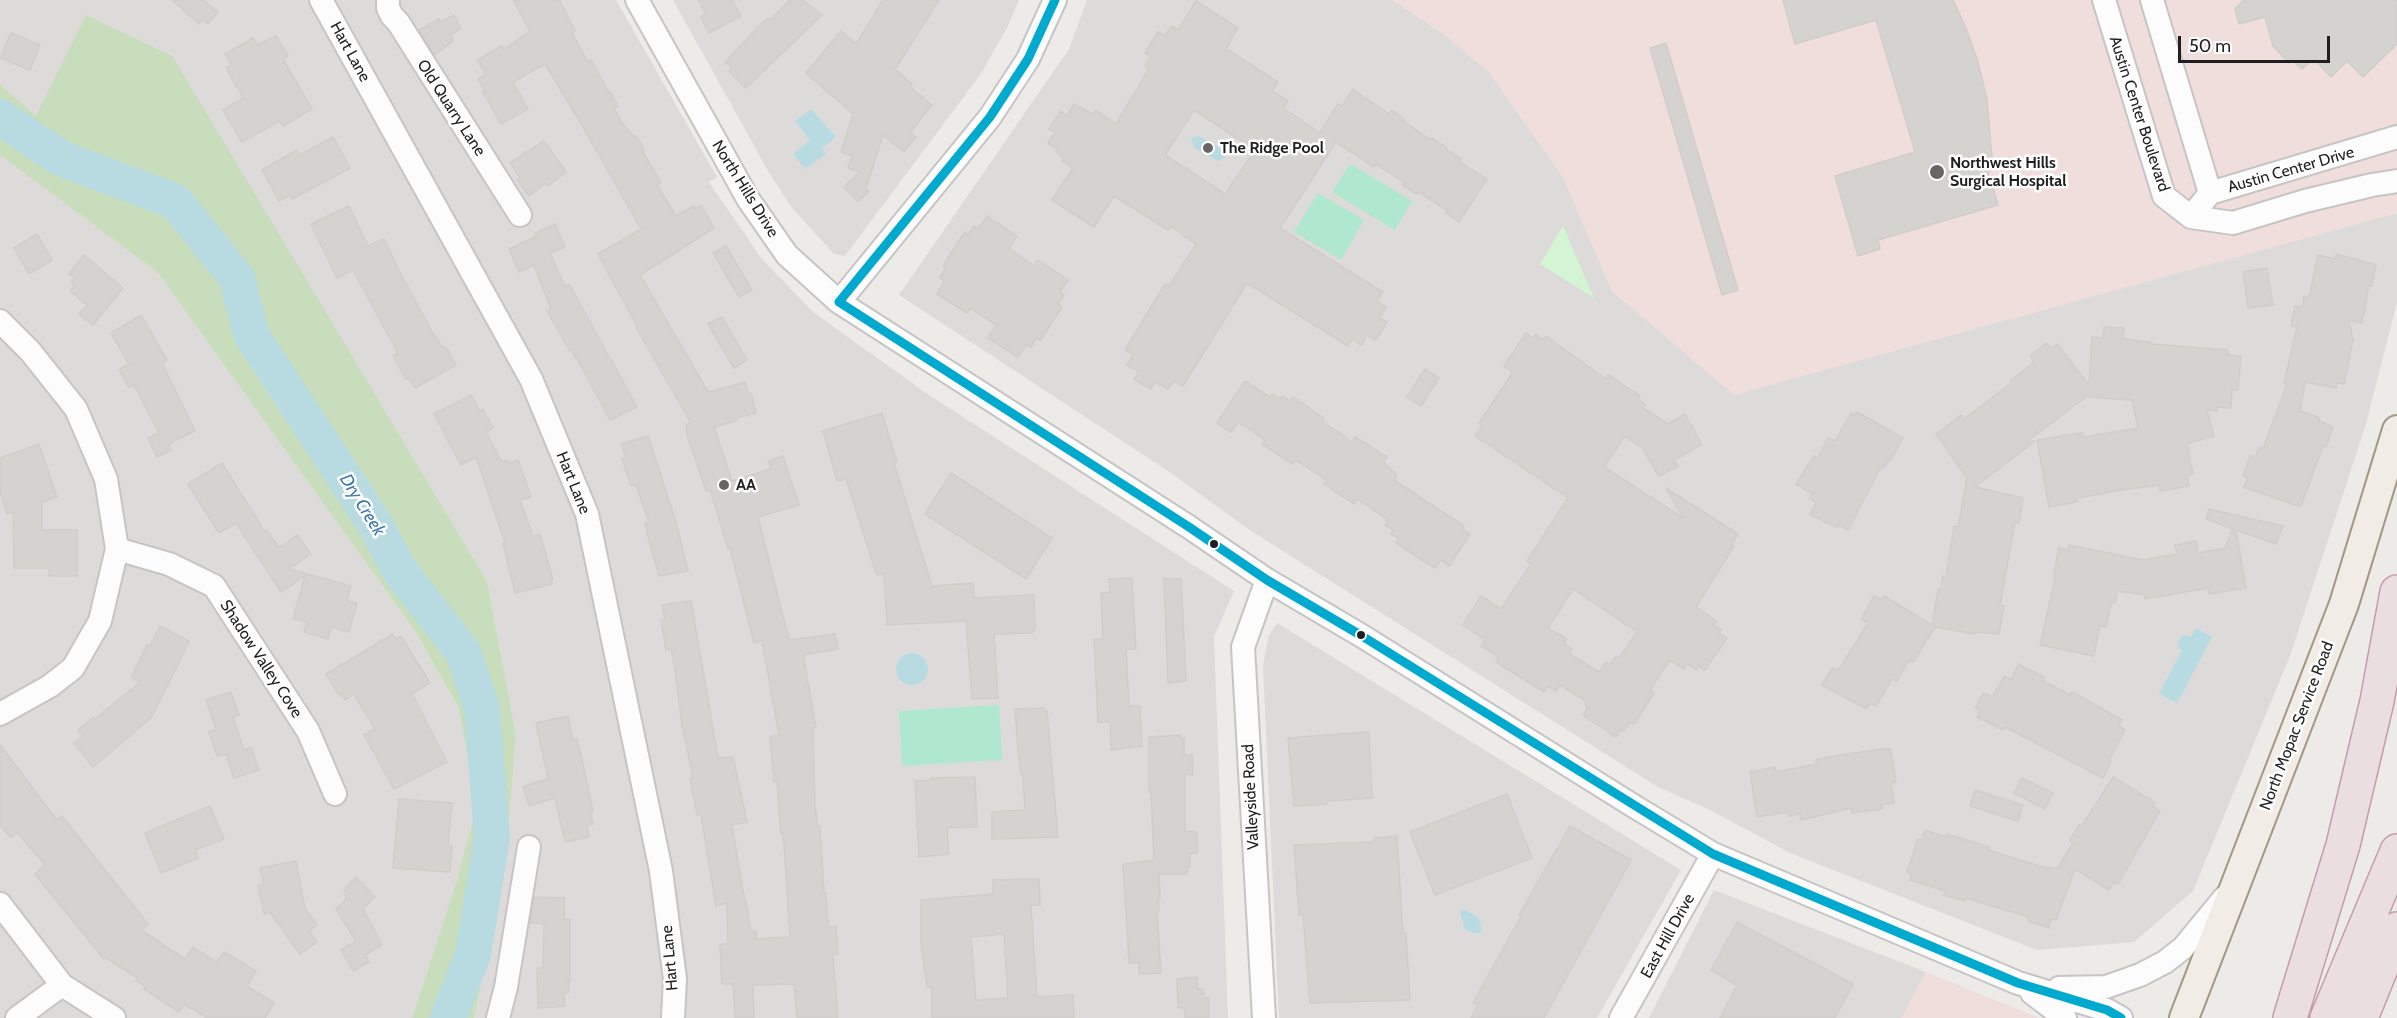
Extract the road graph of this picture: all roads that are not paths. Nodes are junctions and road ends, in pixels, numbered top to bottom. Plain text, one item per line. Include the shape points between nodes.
1 (321, 0) edge
2 (388, 0) edge
3 (637, 0) edge
4 (1055, 0) edge
5 (2104, 0) edge
6 (2152, 0) edge
7 (2397, 137) edge
8 (2397, 181) edge
9 (2210, 193) junction
10 (520, 215) dead end
11 (2191, 217) junction
12 (839, 302) junction
13 (0, 321) edge
14 (2397, 430) edge
15 (117, 549) junction
16 (1267, 580) junction
17 (2397, 592) edge
18 (0, 714) edge
19 (334, 794) dead end
20 (529, 847) dead end
21 (2397, 851) edge
22 (1713, 854) junction
23 (2236, 883) junction
24 (0, 904) edge
25 (2397, 929) edge
26 (2018, 983) junction
27 (62, 985) junction
28 (17, 1018) edge
29 (114, 1018) edge
30 (498, 1018) edge
31 (673, 1018) edge
32 (1264, 1018) edge
33 (1621, 1018) edge
34 (2065, 1018) edge
35 (2121, 1018) edge
36 (2184, 1018) edge
37 (2290, 1018) edge
38 (2327, 1018) edge
39 (2361, 1018) edge

1 - 31 street, Hart Lane via 531,379 587,514 661,871 675,979
2 - 10 street, Old Quarry Lane via 392,16
3 - 12 street, North Hills Drive via 748,199 787,255
4 - 12 street via 1028,59 990,117
5 - 11 street, Austin Center Boulevard via 2164,196
6 - 9 street
7 - 9 street, Austin Center Drive
8 - 11 street, Austin Center Drive via 2305,201 2233,223
9 - 11 street, Austin Center Drive
12 - 16 street, North Hills Drive
13 - 15 street via 30,351 76,409 106,479
14 - 23 main road, North Mopac Service Road via 2344,604
15 - 18 street via 100,621 73,668
15 - 19 street, Shadow Valley Cove via 169,564 214,586 308,731
16 - 22 street, North Hills Drive
16 - 32 street, Valleyside Road via 1243,647
17 - 37 highway via 2377,702 2343,845
20 - 30 street
21 - 38 highway
22 - 26 street, North Hills Drive
22 - 33 street, East Hill Drive
23 - 26 street via 2183,948 2140,975 2106,987 2066,989
23 - 36 main road, North Mopac Service Road
24 - 27 street
25 - 39 highway
26 - 34 street, North Hills Drive
26 - 35 street, North Hills Drive via 2107,1010
27 - 28 street
27 - 29 street

